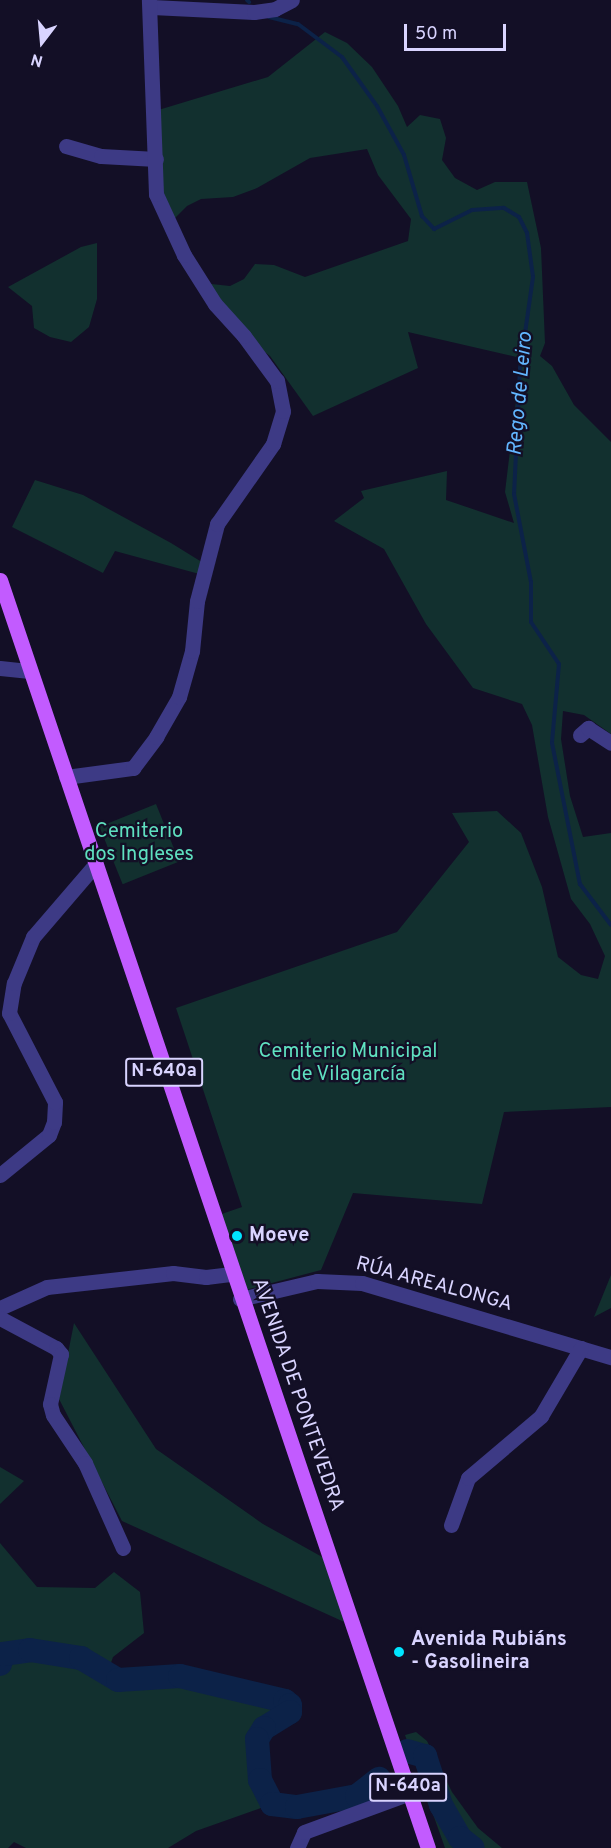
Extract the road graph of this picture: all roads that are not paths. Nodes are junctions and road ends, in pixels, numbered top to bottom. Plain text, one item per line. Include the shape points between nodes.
1 (292, 0) edge
2 (151, 3) edge
3 (66, 146) dead end
4 (156, 159) junction
5 (0, 580) edge
6 (0, 668) edge
7 (30, 671) junction
8 (580, 735) dead end
9 (611, 743) edge
10 (66, 777) junction
11 (95, 865) junction
12 (0, 1175) edge
13 (232, 1274) junction
14 (240, 1299) junction
15 (0, 1308) edge
16 (0, 1318) edge
17 (581, 1348) junction
18 (611, 1357) edge
19 (451, 1526) dead end
20 (123, 1548) dead end
21 (410, 1793) junction
22 (297, 1848) edge
23 (428, 1848) edge

1 - 2 street via 275,9 254,12
2 - 4 street
3 - 4 street via 101,156
4 - 10 street via 156,194 184,255 215,304 277,381 283,411 273,444 216,524 197,601 192,651 179,697 156,737 133,768
5 - 7 main road, AVENIDA DE PONTEVEDRA / N-640a
6 - 7 street
7 - 10 main road, AVENIDA DE PONTEVEDRA / N-640a
8 - 9 street via 588,728
10 - 11 main road, AVENIDA DE PONTEVEDRA / N-640a
11 - 12 street via 33,937 12,995 9,1013 55,1102 54,1122 49,1135
11 - 13 main road, AVENIDA DE PONTEVEDRA / N-640a
13 - 14 main road, AVENIDA DE PONTEVEDRA / N-640a
13 - 15 street via 206,1277 173,1273 47,1287
14 - 17 street, RÚA AREALONGA via 316,1281 362,1283
14 - 21 main road, AVENIDA DE PONTEVEDRA / N-640a
16 - 20 street via 61,1354 50,1404 53,1415 85,1463
17 - 18 street, RÚA AREALONGA
17 - 19 street via 541,1416 468,1478
21 - 22 street via 304,1832
21 - 23 main road, AVENIDA DE PONTEVEDRA / N-640a

